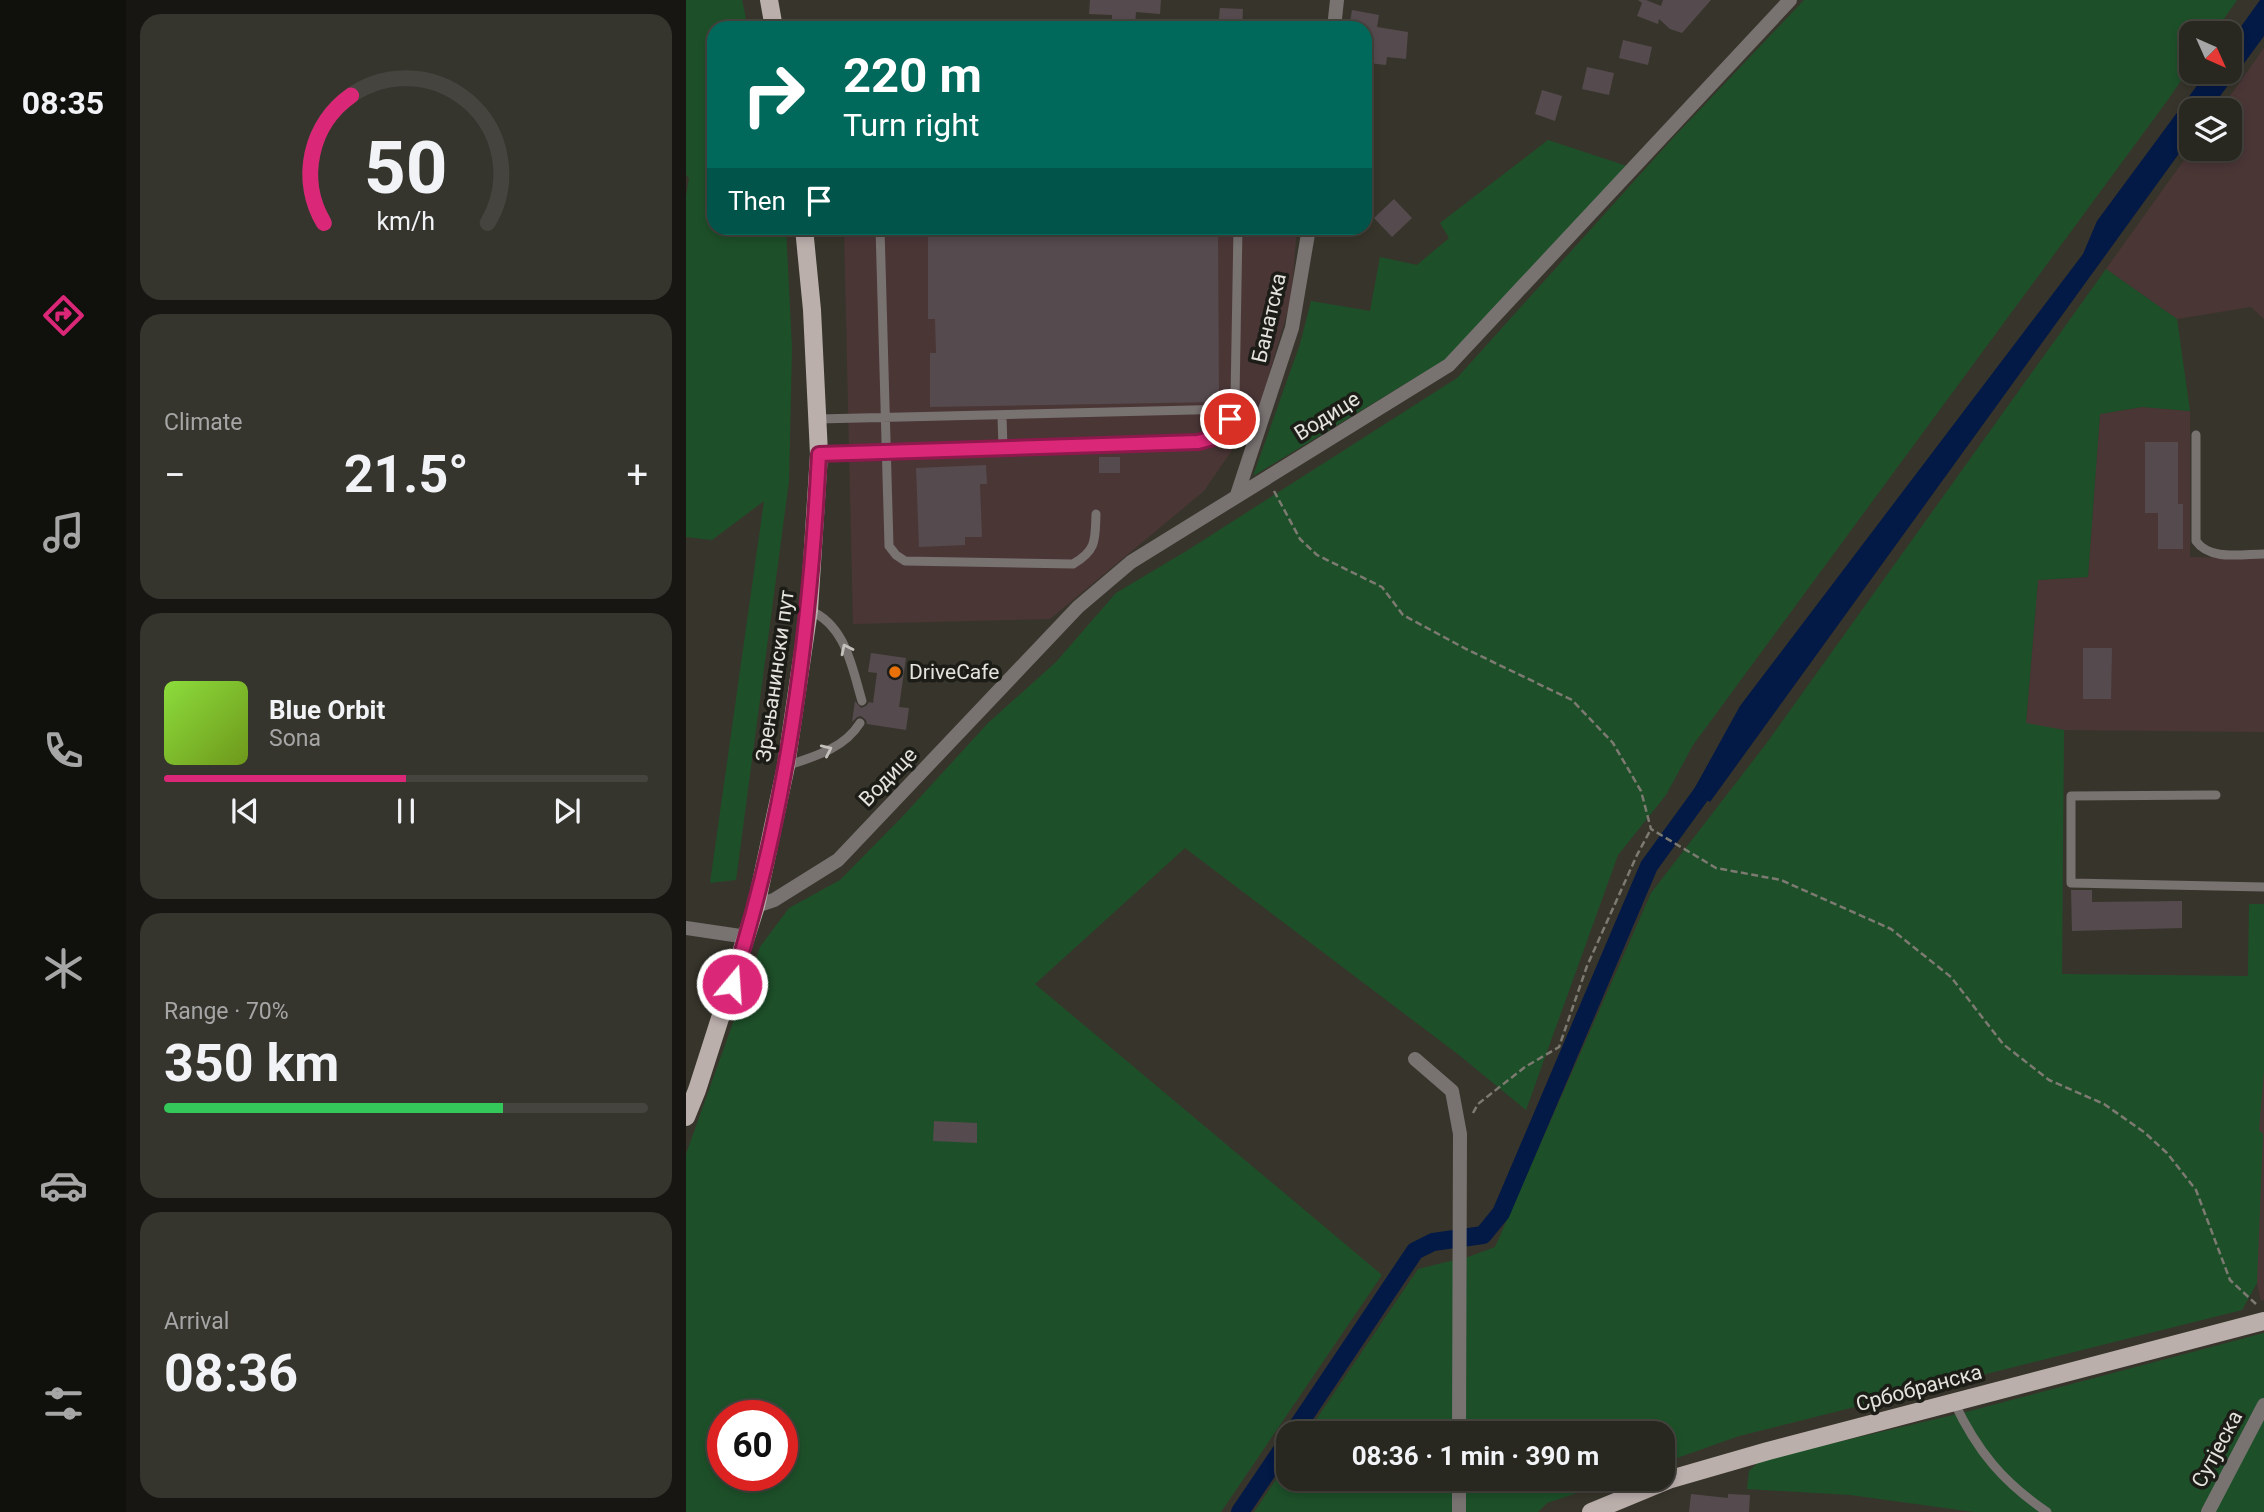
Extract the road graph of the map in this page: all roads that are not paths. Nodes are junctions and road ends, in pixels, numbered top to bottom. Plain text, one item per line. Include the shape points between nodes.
1 (769, 0) edge
2 (1337, 0) edge
3 (1790, 0) edge
4 (773, 21) edge
5 (1335, 21) edge
6 (805, 235) edge
7 (880, 235) edge
8 (1238, 235) edge
9 (1307, 235) edge
10 (1234, 409) junction
11 (1002, 416) junction
12 (886, 418) junction
13 (818, 419) junction
14 (2196, 435) dead end
15 (1003, 449) junction
16 (887, 452) junction
17 (819, 454) junction
18 (1237, 495) junction
19 (1096, 514) dead end
20 (2264, 554) edge
21 (809, 610) junction
22 (862, 701) dead end
23 (860, 723) dead end
24 (786, 766) junction
25 (2216, 795) dead end
26 (2264, 887) edge
27 (756, 906) junction
28 (686, 928) edge
29 (747, 937) junction
30 (1415, 1059) dead end
31 (692, 1090) edge
32 (686, 1117) edge
33 (2264, 1321) edge
34 (1954, 1402) junction
35 (2264, 1405) edge
36 (1459, 1421) edge
37 (1459, 1491) edge
38 (1459, 1512) edge
39 (1591, 1512) edge
40 (2047, 1512) edge
41 (2207, 1512) edge

1 - 4 main road
2 - 5 street
3 - 18 street, Водице via 1449,365
6 - 13 main road, Зрењанински пут
7 - 12 lane
8 - 10 lane
9 - 18 street, Банатска via 1292,328
10 - 11 lane
10 - 15 lane via 1220,433 1206,441
11 - 12 lane
11 - 15 lane
12 - 13 lane
12 - 16 lane
13 - 17 main road, Зрењанински пут
14 - 20 lane via 2196,541 2211,553
15 - 16 lane
16 - 17 lane
16 - 19 lane via 889,546 905,561 1073,564 1095,543
17 - 21 main road, Зрењанински пут
18 - 27 street, Водице via 1131,562 1078,607 838,860 774,900
22 -> 21 lane via 843,642 823,618
21 - 24 main road, Зрењанински пут
24 -> 23 lane via 838,745 852,736
24 - 27 main road, Зрењанински пут
25 - 26 lane via 2071,796 2071,883
27 - 29 main road, Зрењанински пут
28 - 29 street
29 - 31 main road, Зрењанински пут
30 - 36 street via 1452,1091 1460,1135
31 - 32 main road, Зрењанински пут
33 - 34 main road, Србобранска
34 - 39 main road, Србобранска via 1671,1479
34 - 40 lane via 1995,1469
35 - 41 street, Сутјеска
37 - 38 street

